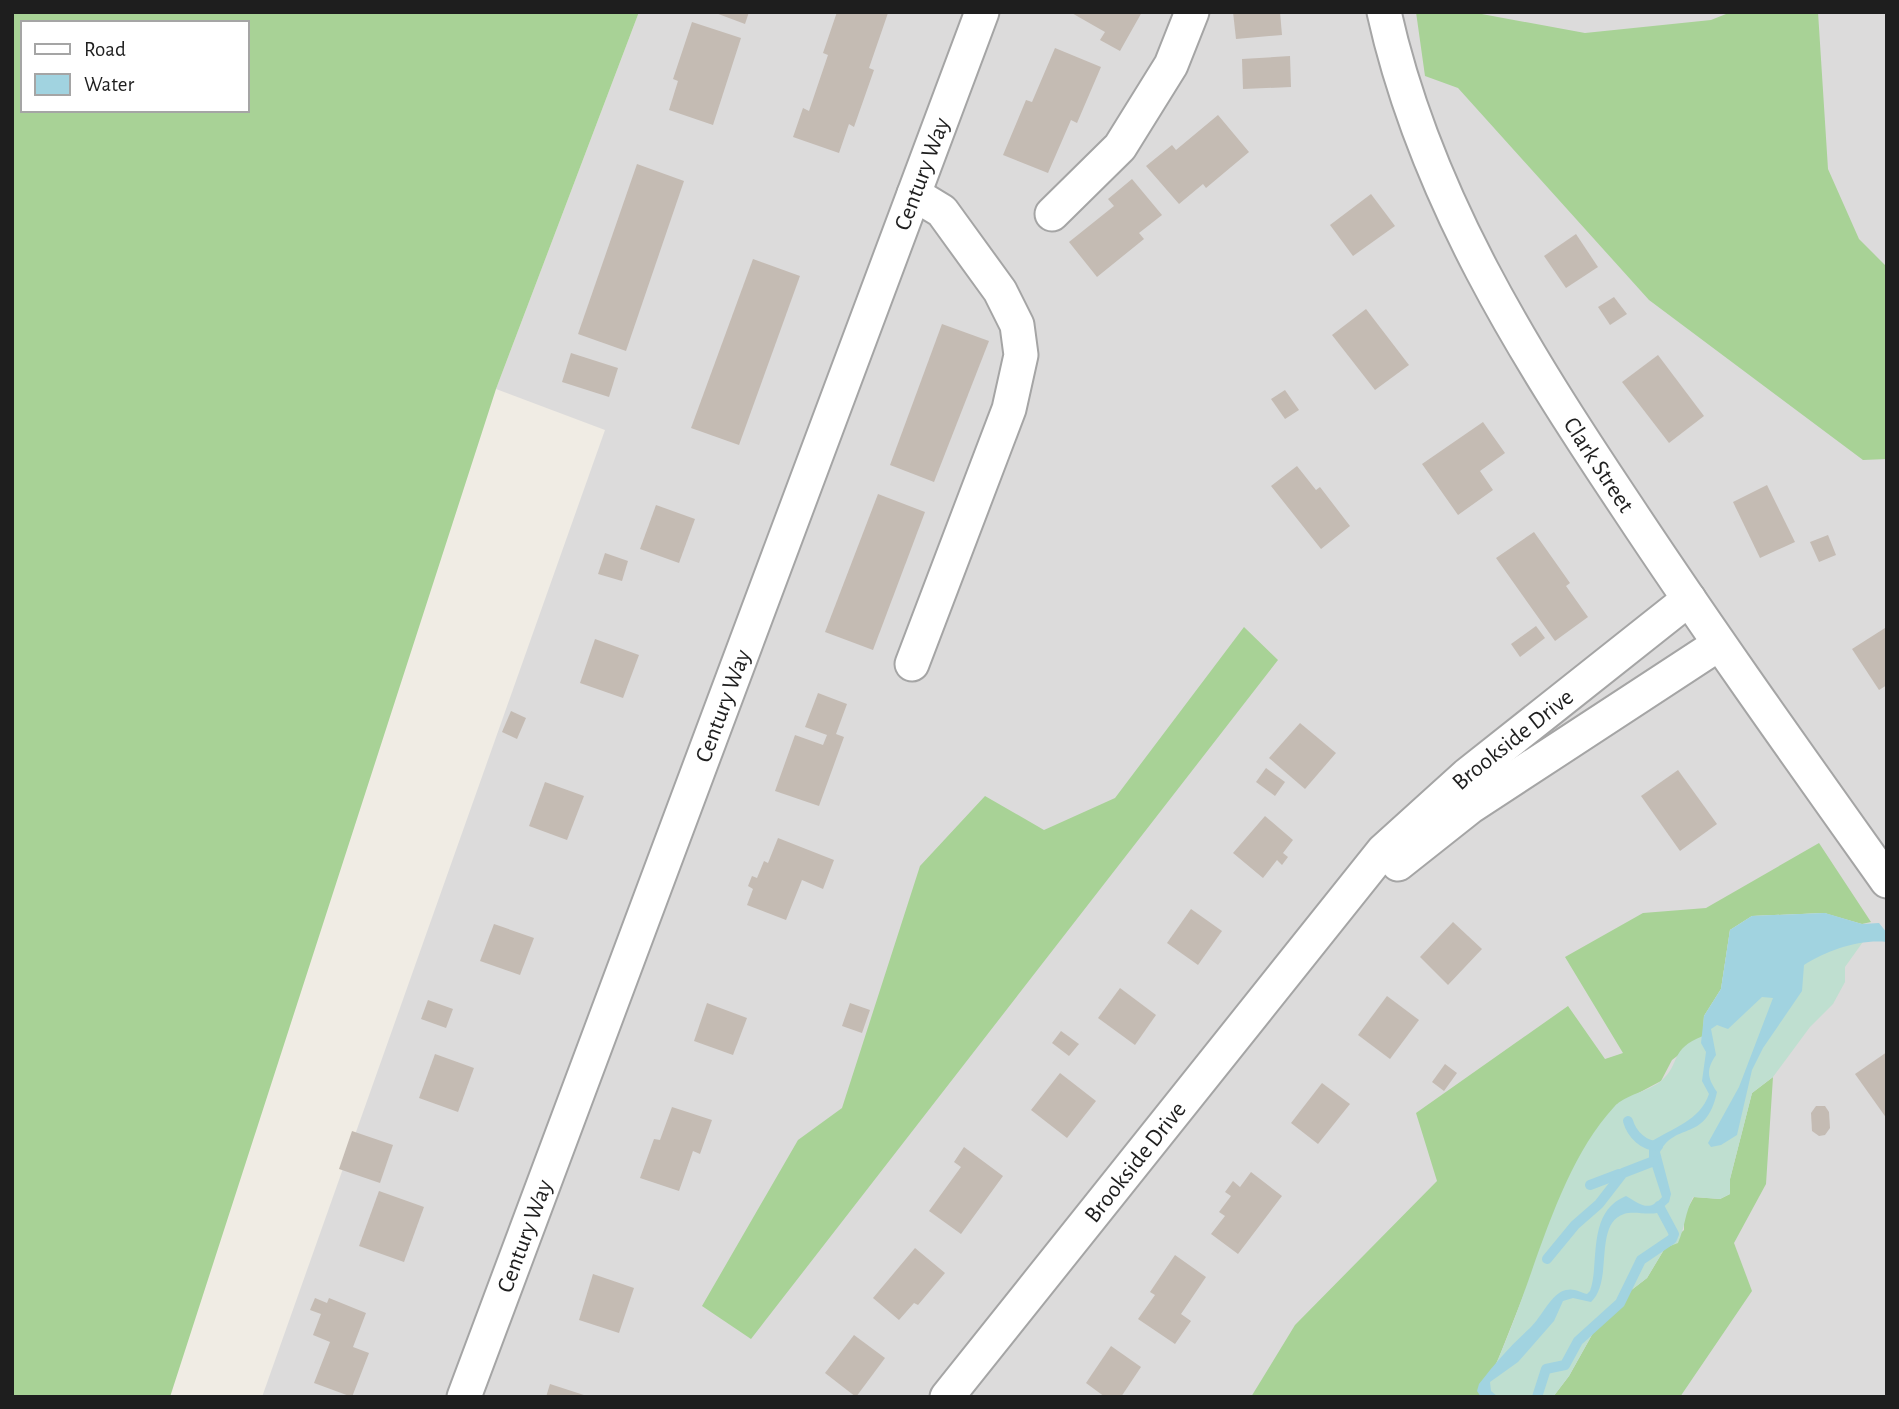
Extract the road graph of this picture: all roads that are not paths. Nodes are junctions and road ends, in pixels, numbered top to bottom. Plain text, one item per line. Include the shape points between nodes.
1 (982, 12) edge
2 (1192, 12) edge
3 (1384, 12) edge
4 (914, 194) junction
5 (1052, 214) dead end
6 (1689, 599) junction
7 (1719, 644) junction
8 (912, 664) dead end
9 (1887, 881) edge
10 (1323, 926) junction
11 (464, 1397) edge
12 (947, 1397) edge

1 - 4 street, Century Way
2 - 5 street via 1171,65 1120,147
3 - 6 street, Clark Street via 1418,132 1463,236 1580,436
4 - 8 street via 942,211 1000,291 1017,325 1021,355 1009,409
4 - 11 street, Century Way
6 - 7 street, Clark Street
6 - 10 street, Brookside Drive via 1434,804 1383,851
7 - 9 street, Clark Street
7 - 10 street, Brookside Drive via 1470,807
10 - 12 street, Brookside Drive

